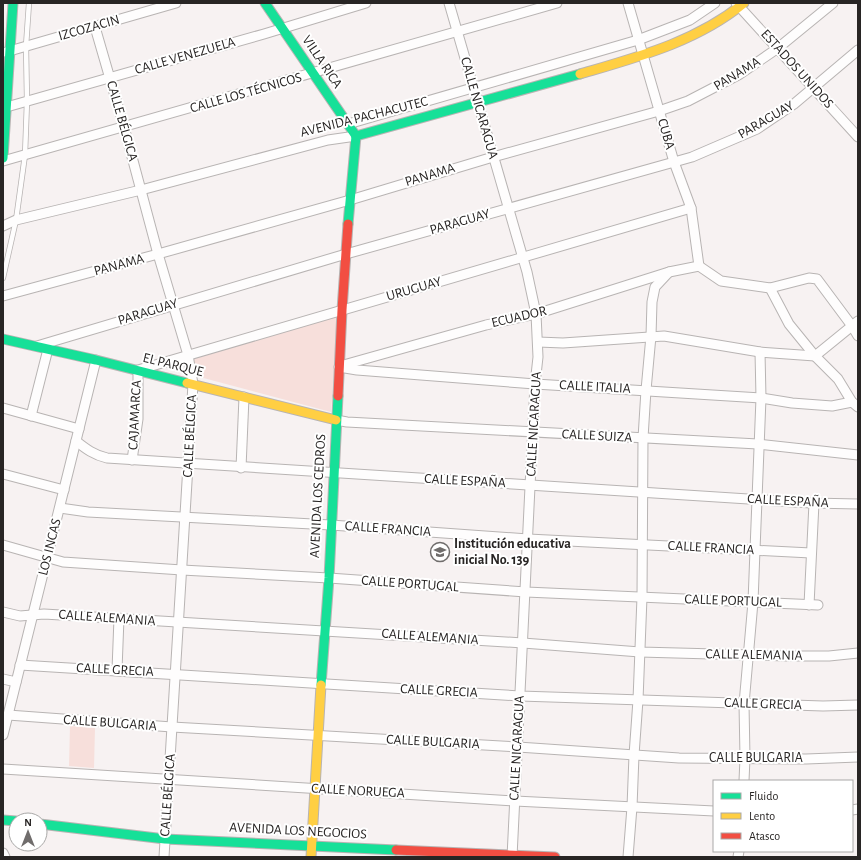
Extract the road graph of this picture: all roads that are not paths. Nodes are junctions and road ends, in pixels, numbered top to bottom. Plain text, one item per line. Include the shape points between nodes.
1 (13, 3) edge
2 (29, 3) edge
3 (176, 3) edge
4 (265, 3) edge
5 (366, 3) edge
6 (450, 3) edge
7 (557, 3) edge
8 (628, 3) edge
9 (715, 3) edge
10 (834, 3) edge
11 (740, 4) edge
12 (95, 27) junction
13 (283, 28) junction
14 (458, 32) junction
15 (638, 40) junction
16 (26, 46) junction
17 (778, 48) junction
18 (858, 50) edge
19 (6, 52) edge
20 (643, 56) junction
21 (314, 74) junction
22 (110, 78) junction
23 (473, 88) junction
24 (814, 88) junction
25 (28, 101) junction
26 (477, 102) junction
27 (5, 108) edge
28 (659, 111) junction
29 (348, 124) junction
30 (124, 127) junction
31 (356, 136) junction
32 (858, 137) edge
33 (25, 155) junction
34 (493, 157) junction
35 (3, 158) edge
36 (3, 161) edge
37 (674, 162) junction
38 (141, 190) junction
39 (350, 200) junction
40 (508, 208) junction
41 (691, 208) junction
42 (16, 220) junction
43 (3, 226) edge
44 (158, 254) junction
45 (346, 254) junction
46 (522, 257) junction
47 (699, 266) junction
48 (669, 272) junction
49 (3, 278) edge
50 (770, 288) junction
51 (3, 296) edge
52 (174, 305) junction
53 (342, 310) junction
54 (536, 314) junction
55 (855, 324) edge
56 (652, 336) junction
57 (858, 336) edge
58 (3, 339) edge
59 (538, 342) junction
60 (37, 346) junction
61 (48, 349) junction
62 (760, 352) junction
63 (188, 355) junction
64 (815, 356) junction
65 (96, 360) junction
66 (339, 367) junction
67 (138, 370) junction
68 (193, 384) junction
69 (535, 384) junction
70 (646, 390) junction
71 (244, 397) junction
72 (761, 398) junction
73 (855, 405) edge
74 (3, 408) edge
75 (31, 416) junction
76 (336, 420) junction
77 (79, 429) junction
78 (534, 432) junction
79 (644, 438) junction
80 (76, 441) junction
81 (758, 444) junction
82 (858, 455) edge
83 (132, 460) junction
84 (188, 464) junction
85 (241, 468) junction
86 (334, 473) junction
87 (3, 474) edge
88 (531, 485) junction
89 (64, 490) junction
90 (644, 492) junction
91 (756, 500) junction
92 (814, 503) junction
93 (858, 504) edge
94 (60, 508) junction
95 (185, 517) junction
96 (331, 525) junction
97 (528, 538) junction
98 (643, 544) junction
99 (3, 545) edge
100 (755, 550) junction
101 (811, 553) junction
102 (47, 558) junction
103 (182, 570) junction
104 (329, 578) junction
105 (526, 592) junction
106 (642, 597) junction
107 (753, 602) junction
108 (809, 605) junction
109 (818, 605) dead end
110 (3, 612) edge
111 (33, 614) junction
112 (119, 618) junction
113 (179, 622) junction
114 (325, 631) junction
115 (523, 643) junction
116 (640, 652) junction
117 (858, 653) edge
118 (748, 655) junction
119 (20, 665) junction
120 (117, 670) junction
121 (175, 674) junction
122 (3, 679) edge
123 (16, 682) junction
124 (321, 684) junction
125 (520, 696) junction
126 (638, 700) junction
127 (744, 704) junction
128 (858, 705) edge
129 (8, 715) junction
130 (172, 727) junction
131 (3, 735) edge
132 (318, 735) junction
133 (518, 747) junction
134 (858, 754) edge
135 (634, 755) junction
136 (745, 758) junction
137 (3, 769) edge
138 (168, 780) junction
139 (744, 780) edge
140 (315, 789) junction
141 (515, 801) junction
142 (632, 807) junction
143 (713, 811) edge
144 (48, 825) edge
145 (165, 839) junction
146 (312, 845) junction
147 (3, 853) edge
148 (512, 856) edge
149 (5, 857) edge
150 (164, 857) edge
151 (311, 857) edge
152 (554, 857) edge
153 (628, 857) edge

1 - 19 main road
2 - 16 lane
3 - 12 street, IZCOZACIN
4 - 13 main road, VILLA RICA
5 - 13 street, CALLE VENEZUELA
6 - 14 street, CALLE NICARAGUA
7 - 14 street, CALLE LOS TÉCNICOS
8 - 15 street, CUBA
9 - 15 street, AVENIDA PACHACUTEC via 690,20
10 - 17 street, PANAMA
11 - 17 street, ESTADOS UNIDOS
11 - 20 main road, AVENIDA PACHACUTEC via 728,16 691,37
12 - 16 street, IZCOZACIN
12 - 22 street, CALLE BÉLGICA
13 - 21 main road, VILLA RICA
13 - 22 street, CALLE VENEZUELA
14 - 21 street, CALLE LOS TÉCNICOS
14 - 23 street, CALLE NICARAGUA
15 - 20 street, CUBA
15 - 23 street, AVENIDA PACHACUTEC
16 - 19 street, IZCOZACIN
16 - 25 lane
17 - 24 street, ESTADOS UNIDOS
17 - 28 street, PANAMA via 740,74 712,89
18 - 24 street, PARAGUAY
19 - 27 main road
20 - 26 main road, AVENIDA PACHACUTEC
20 - 28 street, CUBA
21 - 29 main road, VILLA RICA
21 - 30 street, CALLE LOS TÉCNICOS
22 - 25 street, CALLE VENEZUELA
22 - 30 street, CALLE BÉLGICA
23 - 26 street, CALLE NICARAGUA
23 - 29 street, AVENIDA PACHACUTEC
24 - 32 street, ESTADOS UNIDOS
24 - 37 street, PARAGUAY via 757,129 692,157
25 - 27 street, CALLE VENEZUELA
25 - 33 lane
26 - 31 main road, AVENIDA PACHACUTEC
26 - 34 street, CALLE NICARAGUA
27 - 35 main road
28 - 34 street, PANAMA
28 - 37 street, CUBA
29 - 31 main road, VILLA RICA
30 - 33 street, CALLE LOS TÉCNICOS
30 - 38 street, CALLE BÉLGICA
31 - 38 street, AVENIDA PACHACUTEC via 328,140
31 - 39 main road, AVENIDA LOS CEDROS
33 - 36 street, CALLE LOS TÉCNICOS
33 - 42 lane
34 - 39 street, PANAMA
34 - 40 street, CALLE NICARAGUA
37 - 40 street, PARAGUAY
37 - 41 street, CUBA
38 - 42 street, AVENIDA PACHACUTEC
38 - 44 street, CALLE BÉLGICA
39 - 44 street, PANAMA
39 - 45 main road, AVENIDA LOS CEDROS
40 - 45 street, PARAGUAY
40 - 46 street, CALLE NICARAGUA
41 - 46 street, URUGUAY
41 - 47 street, CUBA
42 - 43 street, AVENIDA PACHACUTEC
42 - 49 lane
44 - 51 street, PANAMA
44 - 52 street, CALLE BÉLGICA
45 - 52 street, PARAGUAY
45 - 53 main road, AVENIDA LOS CEDROS
46 - 53 street, URUGUAY
46 - 54 street, CALLE NICARAGUA
47 - 48 street, ECUADOR
47 - 50 street via 721,281
48 - 54 street, ECUADOR
48 - 56 street via 655,287 652,302
50 - 55 street via 809,278 817,279
50 - 64 street via 789,324
52 - 60 street, PARAGUAY
52 - 63 street, CALLE BÉLGICA
53 - 63 street, URUGUAY
53 - 66 main road, AVENIDA LOS CEDROS
54 - 59 street, CALLE NICARAGUA
54 - 66 street, ECUADOR via 486,325
55 - 57 street
55 - 64 street
56 - 59 street via 563,343
56 - 62 street
56 - 70 street
58 - 60 main road, EL PARQUE
59 - 69 street, CALLE NICARAGUA
60 - 61 main road, EL PARQUE
61 - 65 main road, EL PARQUE
61 - 75 street
62 - 64 street
62 - 72 street
63 - 67 street, URUGUAY
63 - 68 street, CALLE BÉLGICA
64 - 73 street via 838,379
65 - 67 main road, EL PARQUE
65 - 77 street, LOS INCAS
66 - 69 street, CALLE ITALIA
66 - 76 main road, AVENIDA LOS CEDROS
67 - 68 main road, EL PARQUE
67 - 83 street, CAJAMARCA via 138,419
68 - 71 main road, EL PARQUE
68 - 84 street, CALLE BÉLGICA
69 - 70 street, CALLE ITALIA
69 - 78 street, CALLE NICARAGUA
70 - 72 street, CALLE ITALIA
70 - 79 street
71 - 76 main road, EL PARQUE
71 - 85 street
72 - 73 street, CALLE ITALIA via 832,406
72 - 81 street
74 - 75 street
75 - 77 street
76 - 78 street, CALLE SUIZA
76 - 86 main road, AVENIDA LOS CEDROS
77 - 80 street, LOS INCAS
78 - 79 street, CALLE SUIZA
78 - 88 street, CALLE NICARAGUA
79 - 81 street, CALLE SUIZA
79 - 90 street
80 - 83 street, CALLE ESPAÑA via 98,456
80 - 89 street, LOS INCAS
81 - 82 street, CALLE SUIZA
81 - 91 street
83 - 84 street, CALLE ESPAÑA
84 - 85 street, CALLE ESPAÑA
84 - 95 street, CALLE BÉLGICA
85 - 86 street, CALLE ESPAÑA
86 - 88 street, CALLE ESPAÑA
86 - 96 main road, AVENIDA LOS CEDROS
87 - 89 street
88 - 90 street, CALLE ESPAÑA
88 - 97 street, CALLE NICARAGUA
89 - 94 street, LOS INCAS
90 - 91 street, CALLE ESPAÑA
90 - 98 street
91 - 92 street, CALLE ESPAÑA
91 - 100 street
92 - 93 street, CALLE ESPAÑA
92 - 101 street
94 - 95 street, CALLE FRANCIA
94 - 102 street, LOS INCAS
95 - 96 street, CALLE FRANCIA
95 - 103 street, CALLE BÉLGICA
96 - 97 street, CALLE FRANCIA
96 - 104 main road, AVENIDA LOS CEDROS
97 - 98 street, CALLE FRANCIA
97 - 105 street, CALLE NICARAGUA
98 - 100 street, CALLE FRANCIA
98 - 106 street
99 - 102 street, CALLE PORTUGAL
100 - 101 street, CALLE FRANCIA
100 - 107 street
101 - 108 street
102 - 103 street, CALLE PORTUGAL via 63,562
102 - 111 street, LOS INCAS
103 - 104 street, CALLE PORTUGAL
103 - 113 street, CALLE BÉLGICA
104 - 105 street, CALLE PORTUGAL
104 - 114 main road, AVENIDA LOS CEDROS
105 - 106 street, CALLE PORTUGAL
105 - 115 street, CALLE NICARAGUA
106 - 107 street, CALLE PORTUGAL
106 - 116 street
107 - 108 street, CALLE PORTUGAL
107 - 118 street
108 - 109 street, CALLE PORTUGAL
110 - 111 street, CALLE ALEMANIA via 20,616
111 - 112 street, CALLE ALEMANIA
111 - 119 street, LOS INCAS
112 - 113 street, CALLE ALEMANIA
112 - 120 street
113 - 114 street, CALLE ALEMANIA
113 - 121 street, CALLE BÉLGICA
114 - 115 street, CALLE ALEMANIA
114 - 124 main road, AVENIDA LOS CEDROS
115 - 116 street, CALLE ALEMANIA
115 - 125 street, CALLE NICARAGUA
116 - 118 street, CALLE ALEMANIA
116 - 126 street
117 - 118 street, CALLE ALEMANIA via 829,656
118 - 127 street
119 - 120 street, CALLE GRECIA
119 - 123 street, LOS INCAS
120 - 121 street, CALLE GRECIA
121 - 124 street, CALLE GRECIA
121 - 130 street, CALLE BÉLGICA
122 - 123 street
123 - 129 street, LOS INCAS
124 - 125 street, CALLE GRECIA
124 - 132 main road, AVENIDA LOS CEDROS
125 - 126 street, CALLE GRECIA
125 - 133 street, CALLE NICARAGUA
126 - 127 street, CALLE GRECIA
126 - 135 street
127 - 128 street, CALLE GRECIA
127 - 136 street
129 - 130 street, CALLE BULGARIA
129 - 131 street, LOS INCAS
130 - 132 street, CALLE BULGARIA
130 - 138 street, CALLE BÉLGICA
132 - 133 street, CALLE BULGARIA
132 - 140 main road, AVENIDA LOS CEDROS
133 - 135 street, CALLE BULGARIA
133 - 141 street, CALLE NICARAGUA
134 - 136 street, CALLE BULGARIA via 806,759
135 - 136 street, CALLE BULGARIA
135 - 142 street
136 - 139 street
137 - 138 street, CALLE NORUEGA
138 - 140 street, CALLE NORUEGA
138 - 145 street, CALLE BÉLGICA
140 - 141 street, CALLE NORUEGA
140 - 146 main road, AVENIDA LOS CEDROS
141 - 142 street, CALLE NORUEGA
141 - 148 street, CALLE NICARAGUA
142 - 143 street, CALLE NORUEGA
142 - 153 street
144 - 145 main road, AVENIDA LOS NEGOCIOS
145 - 146 main road, AVENIDA LOS NEGOCIOS
145 - 150 street, CALLE BÉLGICA
146 - 148 main road, AVENIDA LOS NEGOCIOS
146 - 151 main road, AVENIDA LOS CEDROS
147 - 149 street
148 - 152 main road, AVENIDA LOS NEGOCIOS

